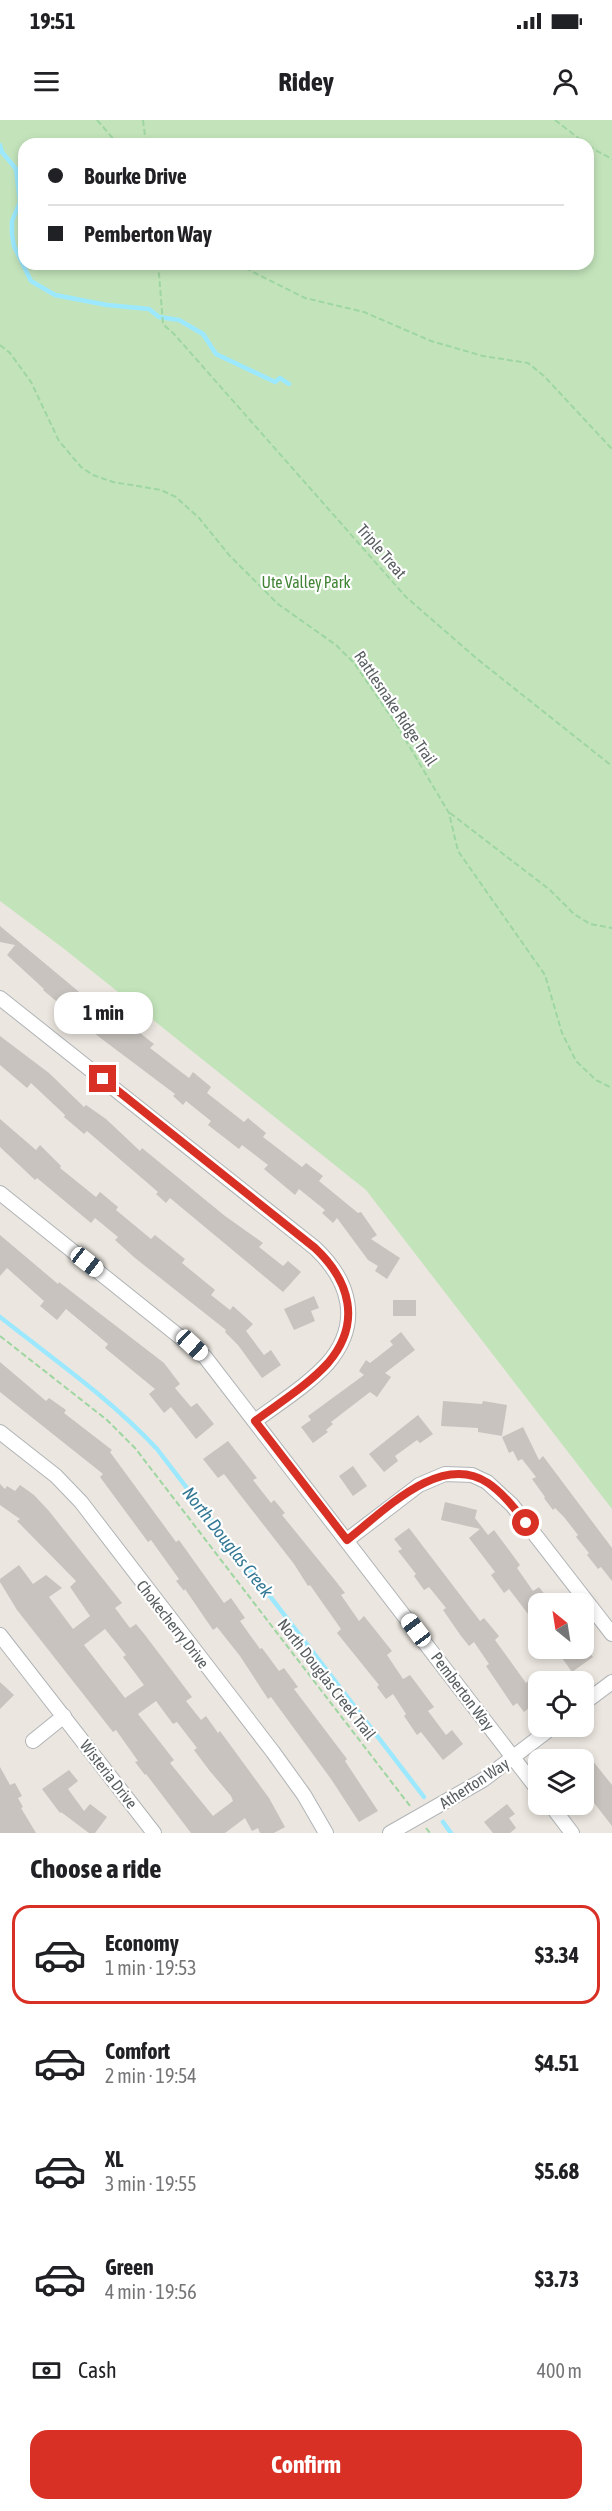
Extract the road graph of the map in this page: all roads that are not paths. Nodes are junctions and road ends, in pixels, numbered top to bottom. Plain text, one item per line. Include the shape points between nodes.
1 (0, 998) edge
2 (0, 1193) edge
3 (255, 1421) junction
4 (0, 1432) edge
5 (347, 1540) junction
6 (612, 1634) edge
7 (0, 1635) edge
8 (612, 1682) edge
9 (594, 1696) edge
10 (64, 1716) junction
11 (540, 1737) edge
12 (33, 1741) dead end
13 (514, 1757) junction
14 (528, 1776) edge
15 (558, 1815) edge
16 (154, 1833) edge
17 (326, 1833) edge
18 (390, 1833) edge
19 (572, 1833) edge

1 - 3 street via 333,1266 354,1317 327,1364
2 - 3 street, Pemberton Way via 192,1345
3 - 5 street, Pemberton Way
4 - 17 street, Chokecherry Drive via 57,1476 81,1502 273,1752
5 - 6 street via 419,1485 465,1470 487,1482 512,1505
5 - 13 street, Pemberton Way
7 - 10 street, Wisteria Drive
8 - 9 street
10 - 12 street
10 - 16 street, Wisteria Drive
11 - 13 street, Atherton Way
13 - 14 street, Pemberton Way
13 - 18 street, Atherton Way via 483,1780
15 - 19 street

